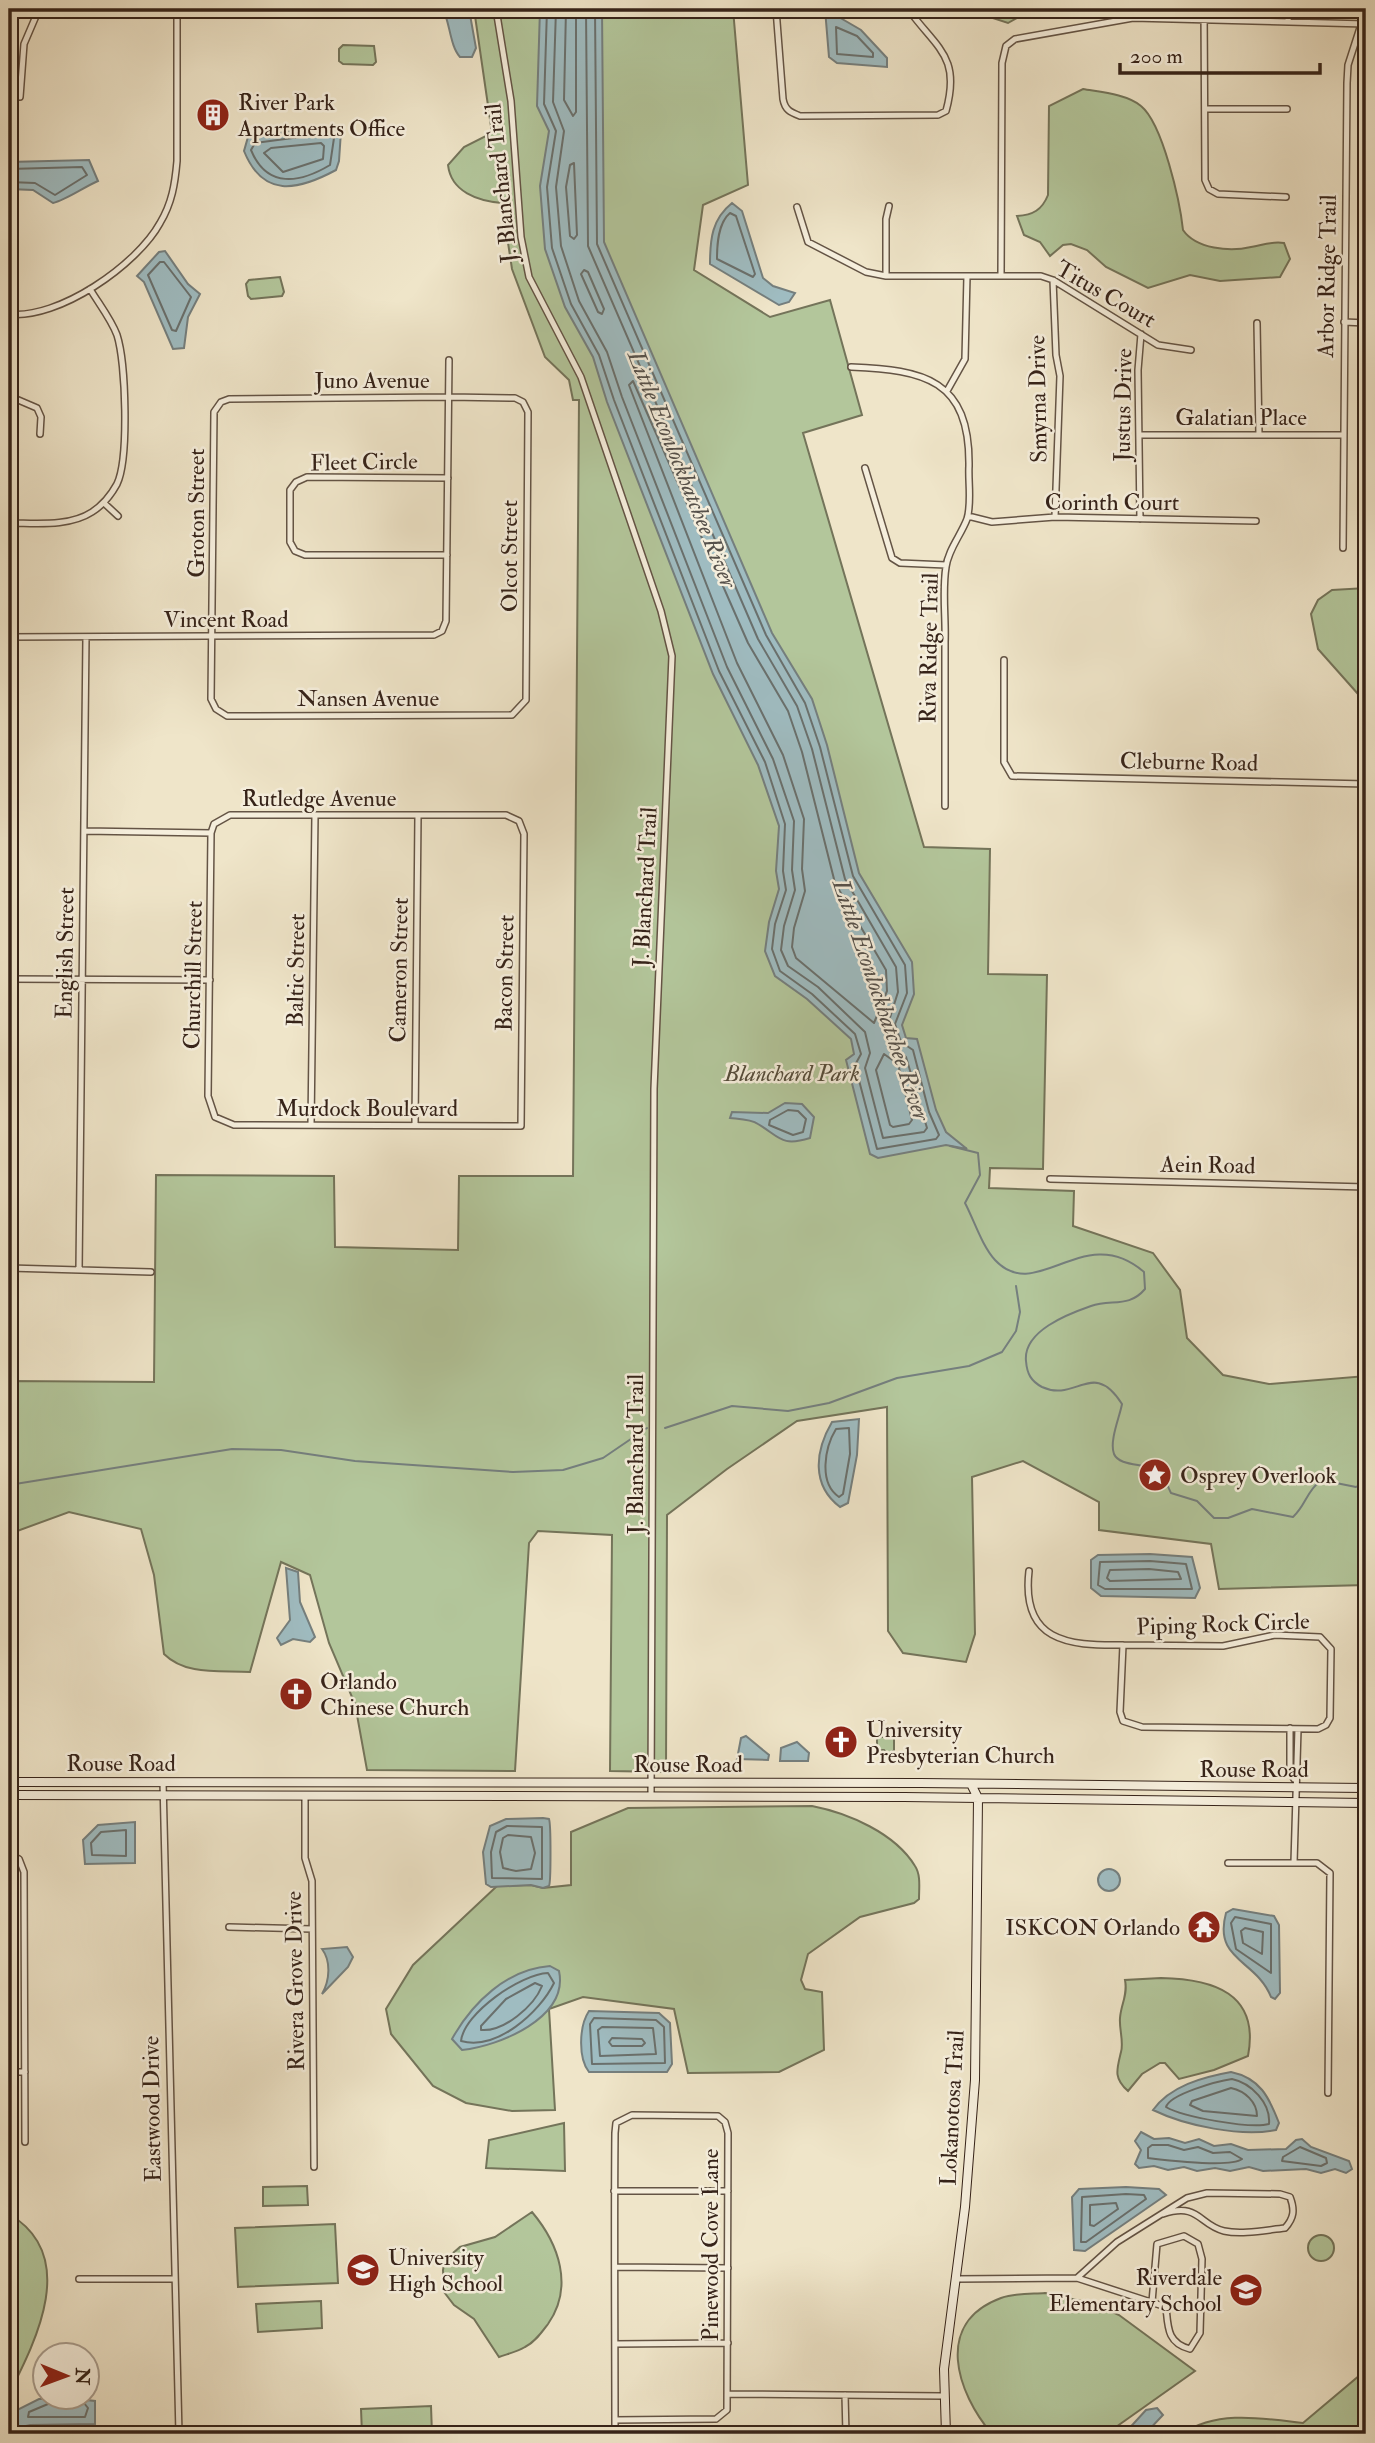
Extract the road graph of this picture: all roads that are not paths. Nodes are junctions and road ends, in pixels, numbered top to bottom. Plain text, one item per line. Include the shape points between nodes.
1 (39, 9) edge
2 (177, 9) edge
3 (496, 9) edge
4 (776, 9) edge
5 (908, 9) edge
6 (1204, 9) edge
7 (1289, 9) edge
8 (1366, 9) edge
9 (1203, 19) junction
10 (1288, 21) junction
11 (1365, 24) edge
12 (20, 97) dead end
13 (1207, 108) junction
14 (1287, 109) dead end
15 (1286, 197) dead end
16 (797, 206) dead end
17 (890, 206) dead end
18 (886, 276) junction
19 (967, 276) junction
20 (1001, 276) junction
21 (1053, 280) junction
22 (90, 289) junction
23 (9, 314) edge
24 (1344, 322) junction
25 (1257, 323) dead end
26 (1366, 323) edge
27 (1141, 334) junction
28 (1192, 350) dead end
29 (449, 360) dead end
30 (851, 368) dead end
31 (947, 391) junction
32 (9, 397) edge
33 (449, 397) junction
34 (221, 402) joint
35 (523, 402) joint
36 (40, 434) dead end
37 (1139, 435) junction
38 (1259, 435) junction
39 (1344, 435) junction
40 (865, 468) dead end
41 (448, 478) junction
42 (104, 503) junction
43 (118, 516) dead end
44 (968, 516) junction
45 (1055, 517) junction
46 (1140, 519) junction
47 (1256, 521) dead end
48 (9, 523) edge
49 (1343, 548) dead end
50 (447, 555) junction
51 (946, 565) junction
52 (212, 636) junction
53 (9, 637) edge
54 (86, 637) junction
55 (1004, 660) dead end
56 (216, 709) joint
57 (520, 709) joint
58 (1366, 784) edge
59 (945, 806) dead end
60 (418, 815) junction
61 (315, 816) junction
62 (519, 821) joint
63 (84, 831) junction
64 (211, 833) junction
65 (9, 979) edge
66 (82, 979) junction
67 (211, 980) junction
68 (215, 1117) joint
69 (312, 1125) junction
70 (415, 1125) junction
71 (521, 1126) joint
72 (1050, 1179) dead end
73 (1366, 1187) edge
74 (9, 1268) edge
75 (79, 1270) junction
76 (151, 1272) dead end
77 (1029, 1571) dead end
78 (1123, 1646) junction
79 (1290, 1728) junction
80 (1298, 1729) junction
81 (1294, 1752) junction
82 (9, 1782) edge
83 (163, 1782) junction
84 (651, 1783) junction
85 (971, 1784) junction
86 (1294, 1784) junction
87 (1366, 1788) edge
88 (9, 1795) edge
89 (163, 1796) junction
90 (305, 1796) junction
91 (651, 1797) junction
92 (978, 1798) junction
93 (1294, 1803) junction
94 (1366, 1803) edge
95 (9, 1854) edge
96 (1228, 1863) dead end
97 (1294, 1863) junction
98 (229, 1927) dead end
99 (312, 1929) junction
100 (9, 2072) edge
101 (24, 2072) junction
102 (1328, 2092) dead end
103 (25, 2142) dead end
104 (314, 2166) dead end
105 (614, 2191) junction
106 (728, 2191) junction
107 (1163, 2214) junction
108 (615, 2267) junction
109 (728, 2268) junction
110 (1077, 2278) junction
111 (79, 2279) dead end
112 (173, 2279) junction
113 (956, 2279) junction
114 (1152, 2302) junction
115 (728, 2343) junction
116 (615, 2344) junction
117 (728, 2394) junction
118 (845, 2395) junction
119 (942, 2396) junction
120 (615, 2420) junction
121 (179, 2434) edge
122 (615, 2434) edge
123 (846, 2434) edge
124 (946, 2434) edge

1 - 12 street via 24,44
2 - 22 street via 177,161 169,207 143,245
3 - 84 street, J. Blanchard Trail via 511,101 521,237 529,277 581,377 672,656 654,1089
4 - 5 street via 783,99 791,112 800,116 938,115 946,111 949,100 950,64
6 - 9 street
7 - 10 street
8 - 11 street, Arbor Ridge Trail
9 - 10 street
9 - 13 street
9 - 20 street via 1109,20 1015,39 1006,46 1002,63
10 - 11 street
11 - 24 street, Arbor Ridge Trail via 1351,57 1347,83
13 - 14 street
13 - 15 street via 1205,180 1209,189 1218,194
16 - 18 street via 808,242 866,272
17 - 18 street
18 - 19 street
19 - 20 street
19 - 31 street via 965,359
20 - 21 street, Titus Court
21 - 27 street, Titus Court
21 - 45 street, Smyrna Drive via 1060,376
22 - 23 street via 53,307
22 - 42 street via 116,332 124,373 122,463 118,483
24 - 26 street
24 - 39 street, Arbor Ridge Trail
25 - 38 street
27 - 28 street, Titus Court via 1158,345
27 - 37 street, Justus Drive
29 - 33 street
30 - 31 street via 914,372
31 - 44 street, Riva Ridge Trail via 966,428
32 - 36 street via 37,408
33 - 34 street, Juno Avenue
33 - 35 street, Juno Avenue
33 - 41 street
34 - 52 street, Groton Street via 214,412
35 - 57 street, Olcot Street via 528,412 526,700
37 - 38 street, Galatian Place
37 - 46 street, Justus Drive
38 - 39 street, Galatian Place
39 - 49 street, Arbor Ridge Trail
40 - 51 street via 892,558 900,563
41 - 50 street
41 - 50 street, Fleet Circle via 307,477 290,490 290,541 295,551 305,555
42 - 43 street
42 - 48 street via 79,519
44 - 45 street, Corinth Court via 992,522
44 - 51 street, Riva Ridge Trail
45 - 46 street, Corinth Court
46 - 47 street, Corinth Court
50 - 52 street, Vincent Road via 446,621 434,635
51 - 59 street, Riva Ridge Trail
52 - 54 street, Vincent Road
52 - 56 street, Groton Street via 211,699
53 - 54 street, Vincent Road
54 - 63 street, English Street
55 - 58 street, Cleburne Road via 1004,762 1012,776
56 - 57 street, Nansen Avenue via 227,716 512,715
60 - 61 street, Rutledge Avenue
60 - 62 street, Rutledge Avenue via 506,815
60 - 70 street, Cameron Street
61 - 64 street, Rutledge Avenue via 230,815 214,824
61 - 69 street, Baltic Street
62 - 71 street, Bacon Street via 524,834
63 - 64 street
63 - 66 street, English Street
64 - 67 street, Churchill Street
65 - 66 street
66 - 67 street
66 - 75 street, English Street
67 - 68 street, Churchill Street via 208,1096
68 - 69 street, Murdock Boulevard via 234,1125
69 - 70 street, Murdock Boulevard
70 - 71 street, Murdock Boulevard
72 - 73 street, Aein Road
74 - 75 street
75 - 76 street
77 - 78 street via 1029,1605 1046,1631 1064,1642 1084,1646
78 - 79 street, Piping Rock Circle via 1120,1712 1130,1725
78 - 80 street, Piping Rock Circle via 1223,1646 1275,1635 1320,1637 1331,1649 1330,1718 1318,1729
79 - 80 street, Piping Rock Circle
79 - 81 street
80 - 81 street
81 - 86 street via 1290,1772
82 - 83 street, Rouse Road
83 - 84 street, Rouse Road
83 - 89 street, Eastwood Drive
84 - 85 street, Rouse Road
84 - 91 street, J. Blanchard Trail
85 - 86 street, Rouse Road
85 - 92 street, Lokanotosa Trail
86 - 87 street, Rouse Road
86 - 93 street
88 - 89 street, Rouse Road
89 - 90 street, Rouse Road
89 - 112 street, Eastwood Drive
90 - 91 street, Rouse Road
90 - 99 street, Rivera Grove Drive
91 - 92 street, Rouse Road
92 - 93 street, Rouse Road
92 - 113 street, Lokanotosa Trail via 975,2080
93 - 94 street, Rouse Road
93 - 97 street
95 - 101 street via 19,1859 24,1872
96 - 97 street
97 - 102 street via 1317,1863 1330,1873
98 - 99 street
99 - 104 street, Rivera Grove Drive
100 - 101 street
101 - 103 street
105 - 106 street
105 - 106 street, Pinewood Cove Lane via 615,2133 619,2120 632,2115 714,2115 725,2122
105 - 108 street, Pinewood Cove Lane
106 - 109 street, Pinewood Cove Lane
107 - 107 street via 1187,2198 1207,2193 1280,2194 1290,2197 1294,2207 1292,2220 1284,2228 1252,2232 1222,2231 1189,2212
107 - 110 street via 1116,2242
108 - 109 street
108 - 116 street, Pinewood Cove Lane
109 - 115 street, Pinewood Cove Lane
110 - 113 street
110 - 114 street
111 - 112 street
112 - 121 street, Eastwood Drive
113 - 119 street, Lokanotosa Trail
114 - 114 street via 1166,2307 1169,2336 1190,2349 1200,2333 1202,2259 1198,2244 1184,2236 1157,2244
115 - 116 street
115 - 117 street, Pinewood Cove Lane
116 - 120 street, Pinewood Cove Lane
117 - 118 street
117 - 120 street via 727,2410 716,2419
118 - 119 street
118 - 123 street
119 - 124 street, Lokanotosa Trail
120 - 122 street, Pinewood Cove Lane

